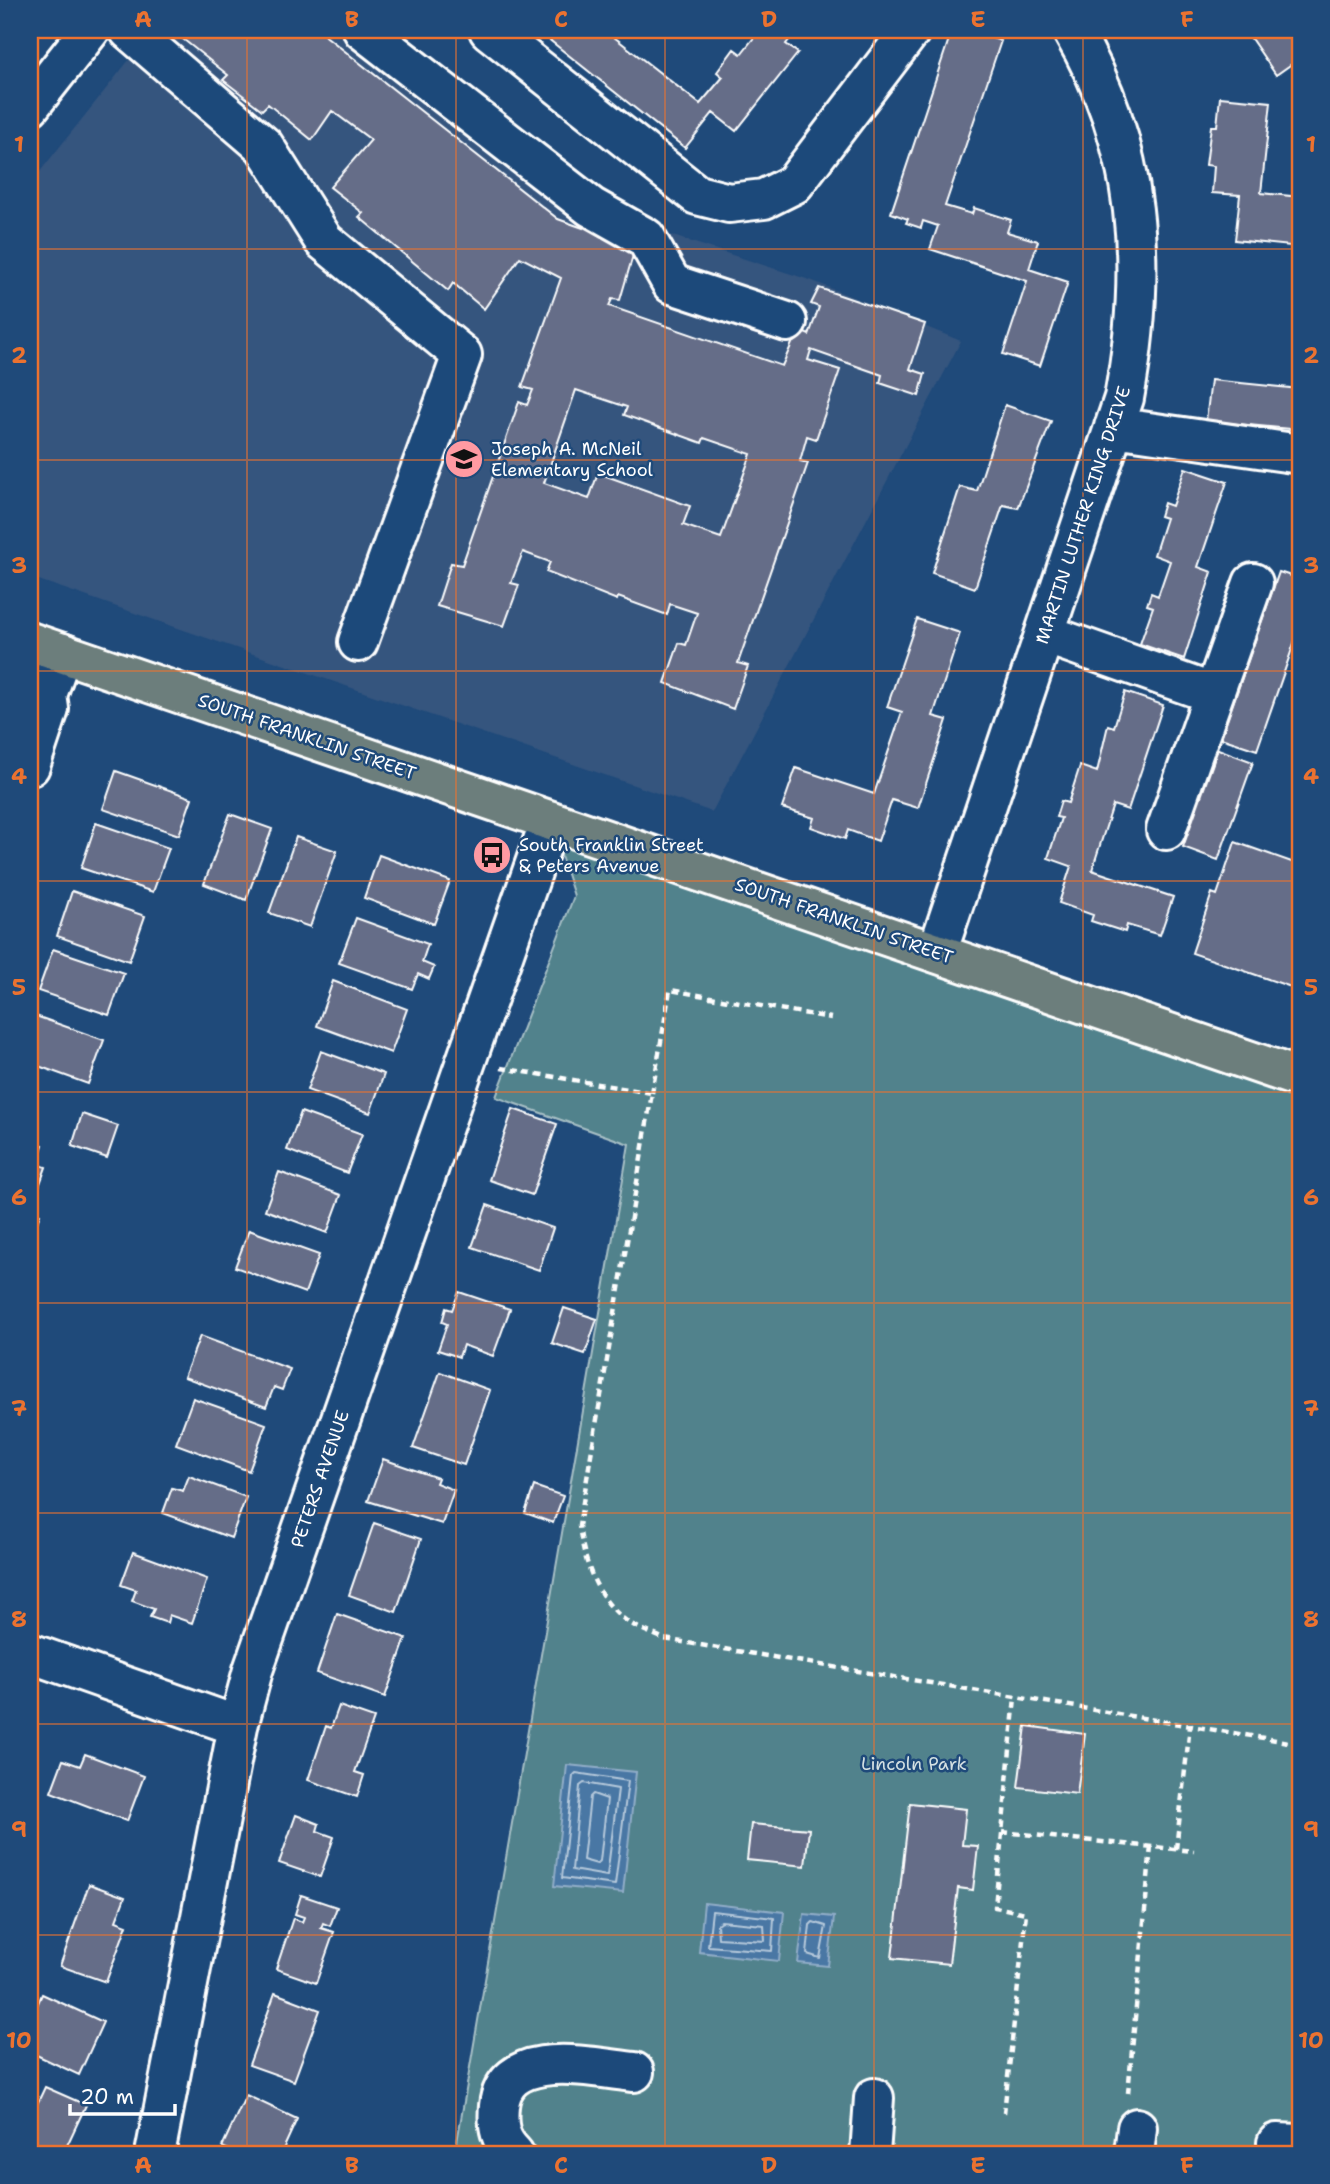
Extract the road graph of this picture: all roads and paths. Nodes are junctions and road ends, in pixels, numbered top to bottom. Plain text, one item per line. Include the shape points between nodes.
1 (90, 30) edge
2 (129, 30) edge
3 (363, 30) edge
4 (489, 30) edge
5 (911, 30) edge
6 (1072, 30) edge
7 (30, 106) edge
8 (787, 322) dead end
9 (1114, 427) junction
10 (1300, 454) edge
11 (1254, 583) dead end
12 (1045, 634) junction
13 (358, 642) dead end
14 (46, 647) edge
15 (1214, 694) junction
16 (30, 766) edge
17 (550, 821) junction
18 (1166, 830) dead end
19 (937, 953) junction
20 (831, 1018) dead end
21 (466, 1062) junction
22 (1300, 1078) edge
23 (652, 1093) junction
24 (30, 1653) edge
25 (1015, 1697) junction
26 (238, 1726) junction
27 (1190, 1726) junction
28 (1300, 1744) edge
29 (1002, 1832) junction
30 (1152, 1846) junction
31 (1176, 1849) junction
32 (1194, 1851) dead end
33 (634, 2072) dead end
34 (874, 2098) dead end
35 (1004, 2113) dead end
36 (1133, 2127) edge
37 (155, 2154) edge
38 (514, 2154) edge
39 (870, 2154) edge

1 - 7 street
2 - 13 street via 264,146 324,241 462,355
3 - 8 street via 591,207 646,238 672,284
4 - 5 street via 697,195 729,203 764,199 794,184
6 - 9 street, MARTIN LUTHER KING DRIVE via 1126,159 1139,271 1135,338
9 - 10 street
9 - 12 street, MARTIN LUTHER KING DRIVE
11 - 15 street
12 - 15 street
12 - 19 street, MARTIN LUTHER KING DRIVE
14 - 16 street via 49,709
14 - 17 main road, SOUTH FRANKLIN STREET
15 - 18 street
17 - 19 main road, SOUTH FRANKLIN STREET
17 - 21 street, PETERS AVENUE
19 - 22 main road, SOUTH FRANKLIN STREET
20 - 23 path via 670,990
21 - 23 path
21 - 26 street, PETERS AVENUE
23 - 25 path via 579,1526 584,1561 601,1592 624,1619 664,1639
24 - 26 street
25 - 27 path
25 - 29 path
26 - 37 street, PETERS AVENUE
27 - 28 path
27 - 31 path
29 - 30 path
29 - 35 path via 995,1907 1026,1913
30 - 31 path
30 - 36 path
31 - 32 path
33 - 38 street via 557,2064 529,2068 509,2080 499,2100 497,2121 502,2142
34 - 39 street

